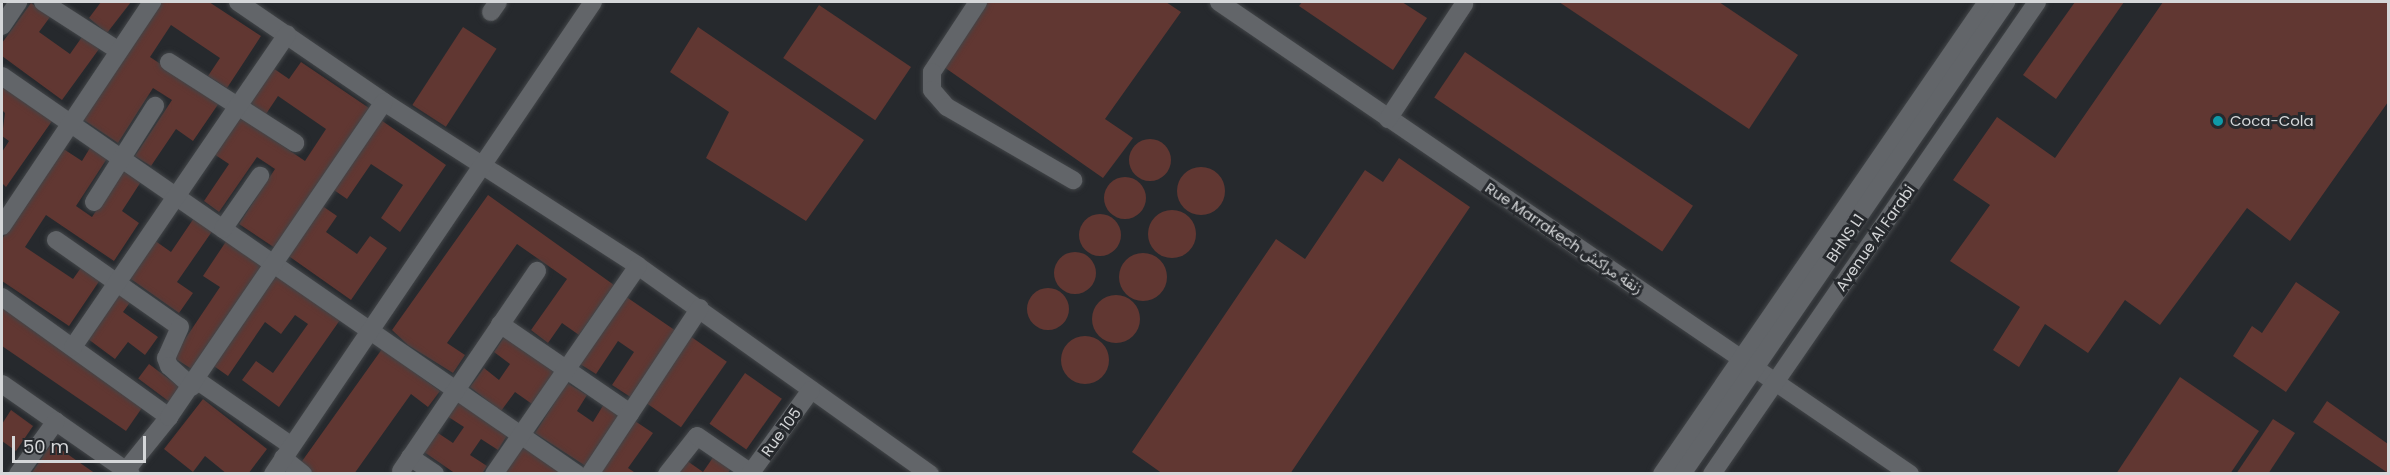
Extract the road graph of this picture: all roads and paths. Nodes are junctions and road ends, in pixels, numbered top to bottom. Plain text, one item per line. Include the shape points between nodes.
1 (18, 2) edge
2 (43, 2) edge
3 (152, 2) edge
4 (238, 2) edge
5 (593, 2) edge
6 (978, 2) edge
7 (1219, 2) edge
8 (1987, 2) edge
9 (2000, 2) edge
10 (2006, 2) edge
11 (2037, 2) edge
12 (1464, 4) dead end
13 (2, 26) edge
14 (287, 34) junction
15 (119, 51) junction
16 (169, 62) dead end
17 (2, 75) edge
18 (384, 102) junction
19 (155, 106) dead end
20 (239, 107) junction
21 (1388, 119) junction
22 (70, 123) junction
23 (295, 143) dead end
24 (122, 158) junction
25 (481, 163) junction
26 (260, 176) dead end
27 (1073, 180) dead end
28 (177, 197) junction
29 (94, 202) dead end
30 (7, 206) edge
31 (2, 226) edge
32 (223, 229) junction
33 (56, 240) dead end
34 (272, 265) junction
35 (638, 266) junction
36 (537, 271) dead end
37 (119, 281) junction
38 (2, 297) edge
39 (700, 308) junction
40 (500, 324) junction
41 (369, 330) junction
42 (73, 347) junction
43 (1750, 364) junction
44 (566, 369) junction
45 (1775, 381) junction
46 (193, 383) junction
47 (2, 384) edge
48 (456, 390) junction
49 (811, 390) junction
50 (630, 413) junction
51 (169, 417) junction
52 (56, 421) junction
53 (521, 435) junction
54 (286, 451) junction
55 (126, 472) edge
56 (751, 473) edge
57 (18, 474) edge
58 (273, 474) edge
59 (303, 474) edge
60 (435, 474) edge
61 (494, 474) edge
62 (577, 474) edge
63 (590, 474) edge
64 (667, 474) edge
65 (930, 474) edge
66 (1662, 474) edge
67 (1676, 474) edge
68 (1682, 474) edge
69 (1712, 474) edge
70 (1910, 474) edge

1 - 13 street
2 - 15 street
3 - 15 street
4 - 14 street
5 - 25 street
6 - 27 street via 932,72 932,90 947,107
7 - 21 street, Rue Marrakech زنقة مراكش
8 - 43 street
9 - 43 street, BHNS L1
10 - 43 street, BHNS L1
11 - 45 street, Avenue Al Farabi
12 - 21 street
14 - 18 street
14 - 20 street
15 - 22 street
16 - 20 street
17 - 22 street
18 - 25 street
18 - 34 street
19 - 24 street
20 - 23 street
20 - 28 street
21 - 43 street, Rue Marrakech زنقة مراكش
22 - 24 street
22 - 30 street
24 - 28 street
24 - 29 street
25 - 35 street
25 - 41 street
26 - 32 street
28 - 32 street
28 - 37 street
30 - 31 street
32 - 34 street
33 - 37 street
34 - 41 street
34 - 46 street
35 - 39 street
35 - 44 street
36 - 40 street
37 - 42 street
37 - 46 street via 180,327 166,358 169,366
38 - 42 street
39 - 49 street
39 - 50 street
40 - 44 street
40 - 48 street
41 - 48 street
41 - 54 street
42 - 51 street
43 - 45 street, Rue Marrakech زنقة مراكش
43 - 66 street
43 - 67 street, BHNS L1
43 - 68 street, BHNS L1
44 - 50 street
44 - 53 street
45 - 69 street, Avenue Al Farabi
45 - 70 street, Rue Marrakech زنقة مراكش
46 - 51 street
46 - 54 street
47 - 52 street
48 - 53 street
48 - 60 street via 405,464
49 - 56 street, Rue 105
49 - 65 street
50 - 63 street
51 - 55 street
52 - 55 street
52 - 57 street
53 - 61 street
53 - 62 street
54 - 58 street
54 - 59 street
56 - 64 street via 697,436

